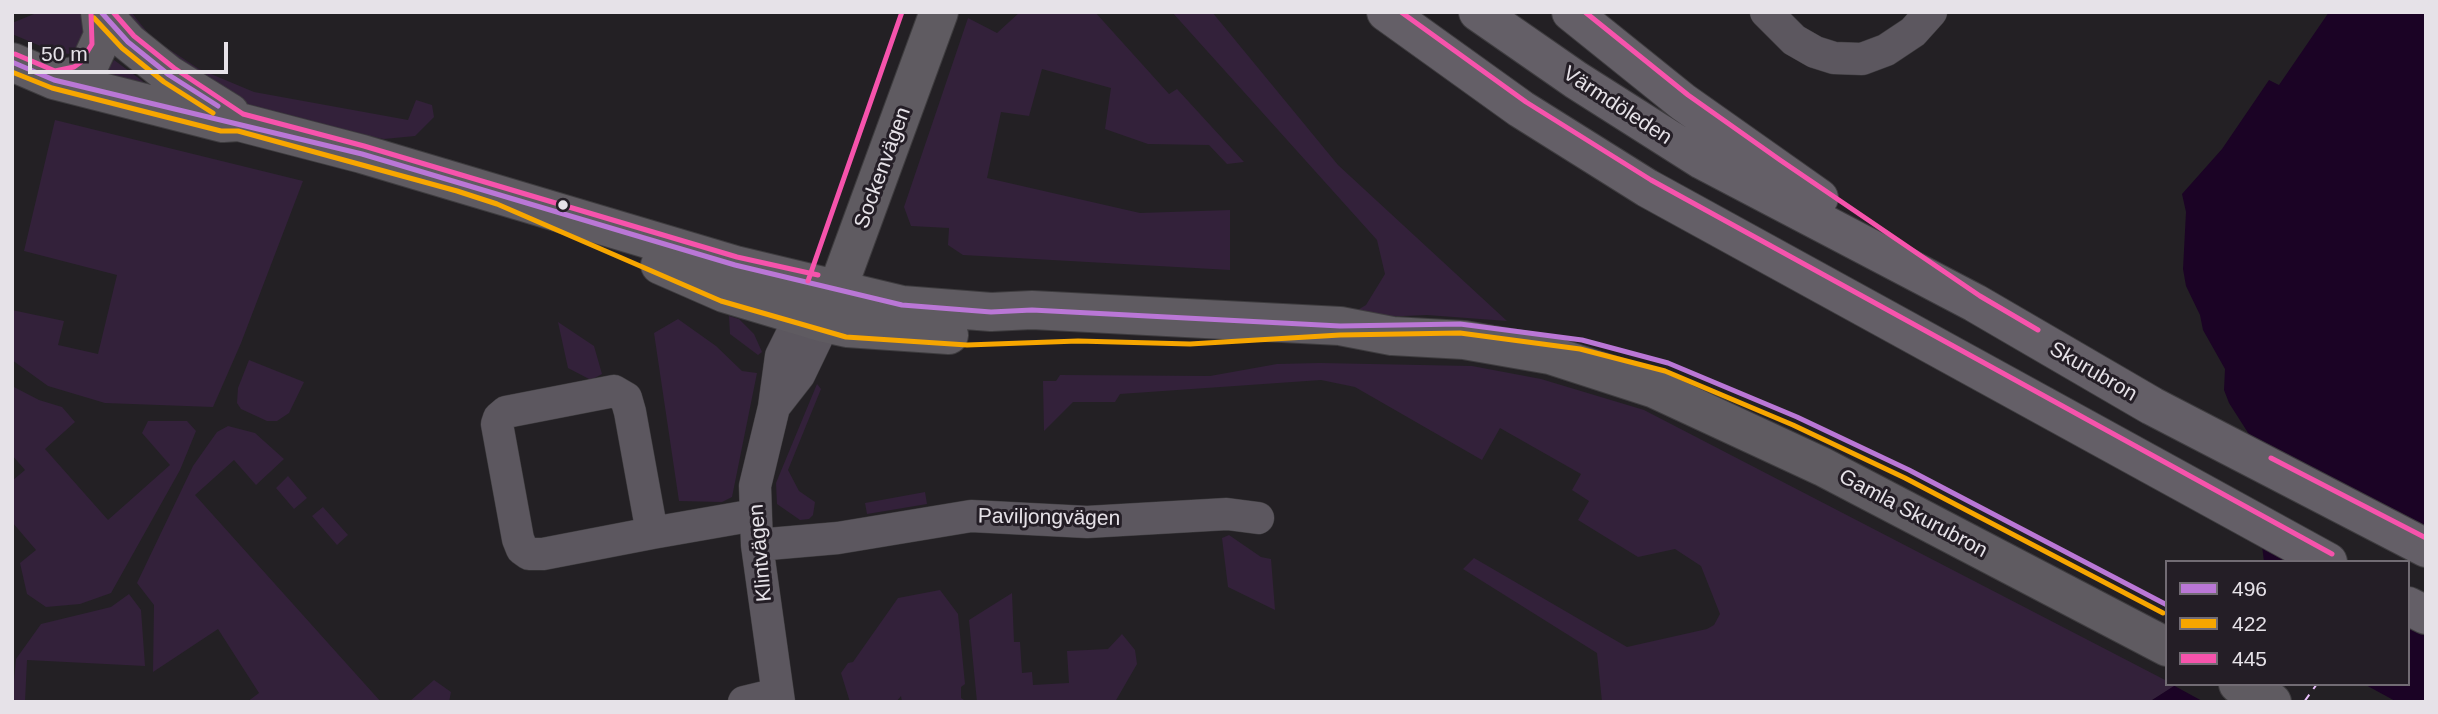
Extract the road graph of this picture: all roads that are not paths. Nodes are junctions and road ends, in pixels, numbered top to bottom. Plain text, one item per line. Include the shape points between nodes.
1 (101, 12) edge
2 (911, 12) edge
3 (939, 12) edge
4 (1386, 12) edge
5 (1478, 12) edge
6 (1571, 12) edge
7 (1766, 12) edge
8 (1931, 12) edge
9 (12, 62) edge
10 (54, 80) junction
11 (239, 122) junction
12 (1768, 180) junction
13 (820, 303) junction
14 (1258, 518) dead end
15 (756, 530) junction
16 (652, 533) junction
17 (2426, 548) edge
18 (2324, 560) edge
19 (2410, 607) edge
20 (2426, 615) edge
21 (2165, 646) edge
22 (2242, 686) edge
23 (778, 698) edge
24 (744, 702) edge
25 (2272, 702) edge

1 - 10 main road via 103,35 95,57 78,75
1 - 11 main road via 128,43
2 - 13 main road, Sockenvägen via 842,217
3 - 13 main road, Sockenvägen
4 - 18 highway via 1521,109 1647,188
5 - 12 highway, Värmdöleden via 1702,160
6 - 12 highway via 1683,102
7 - 8 street via 1794,40 1815,52 1862,59 1913,32
9 - 10 main road
10 - 11 main road via 223,123
11 - 13 main road, Gamla Skurubron via 500,196 724,293
12 - 17 highway, Skurubron via 2152,406
13 - 15 street, Klintvägen via 800,375 774,407 755,486
13 - 21 main road, Gamla Skurubron via 847,328 968,336 1078,332 1190,335 1340,326 1550,355 1655,389 1823,467
14 - 15 street, Paviljongvägen via 1227,514 1087,522 971,516 838,538
15 - 16 street, Paviljongvägen
15 - 23 street, Klintvägen
16 - 16 street, Paviljongvägen via 626,398 614,391 501,416 497,424 522,549 543,554
19 - 20 highway
22 - 25 main road
23 - 24 street

